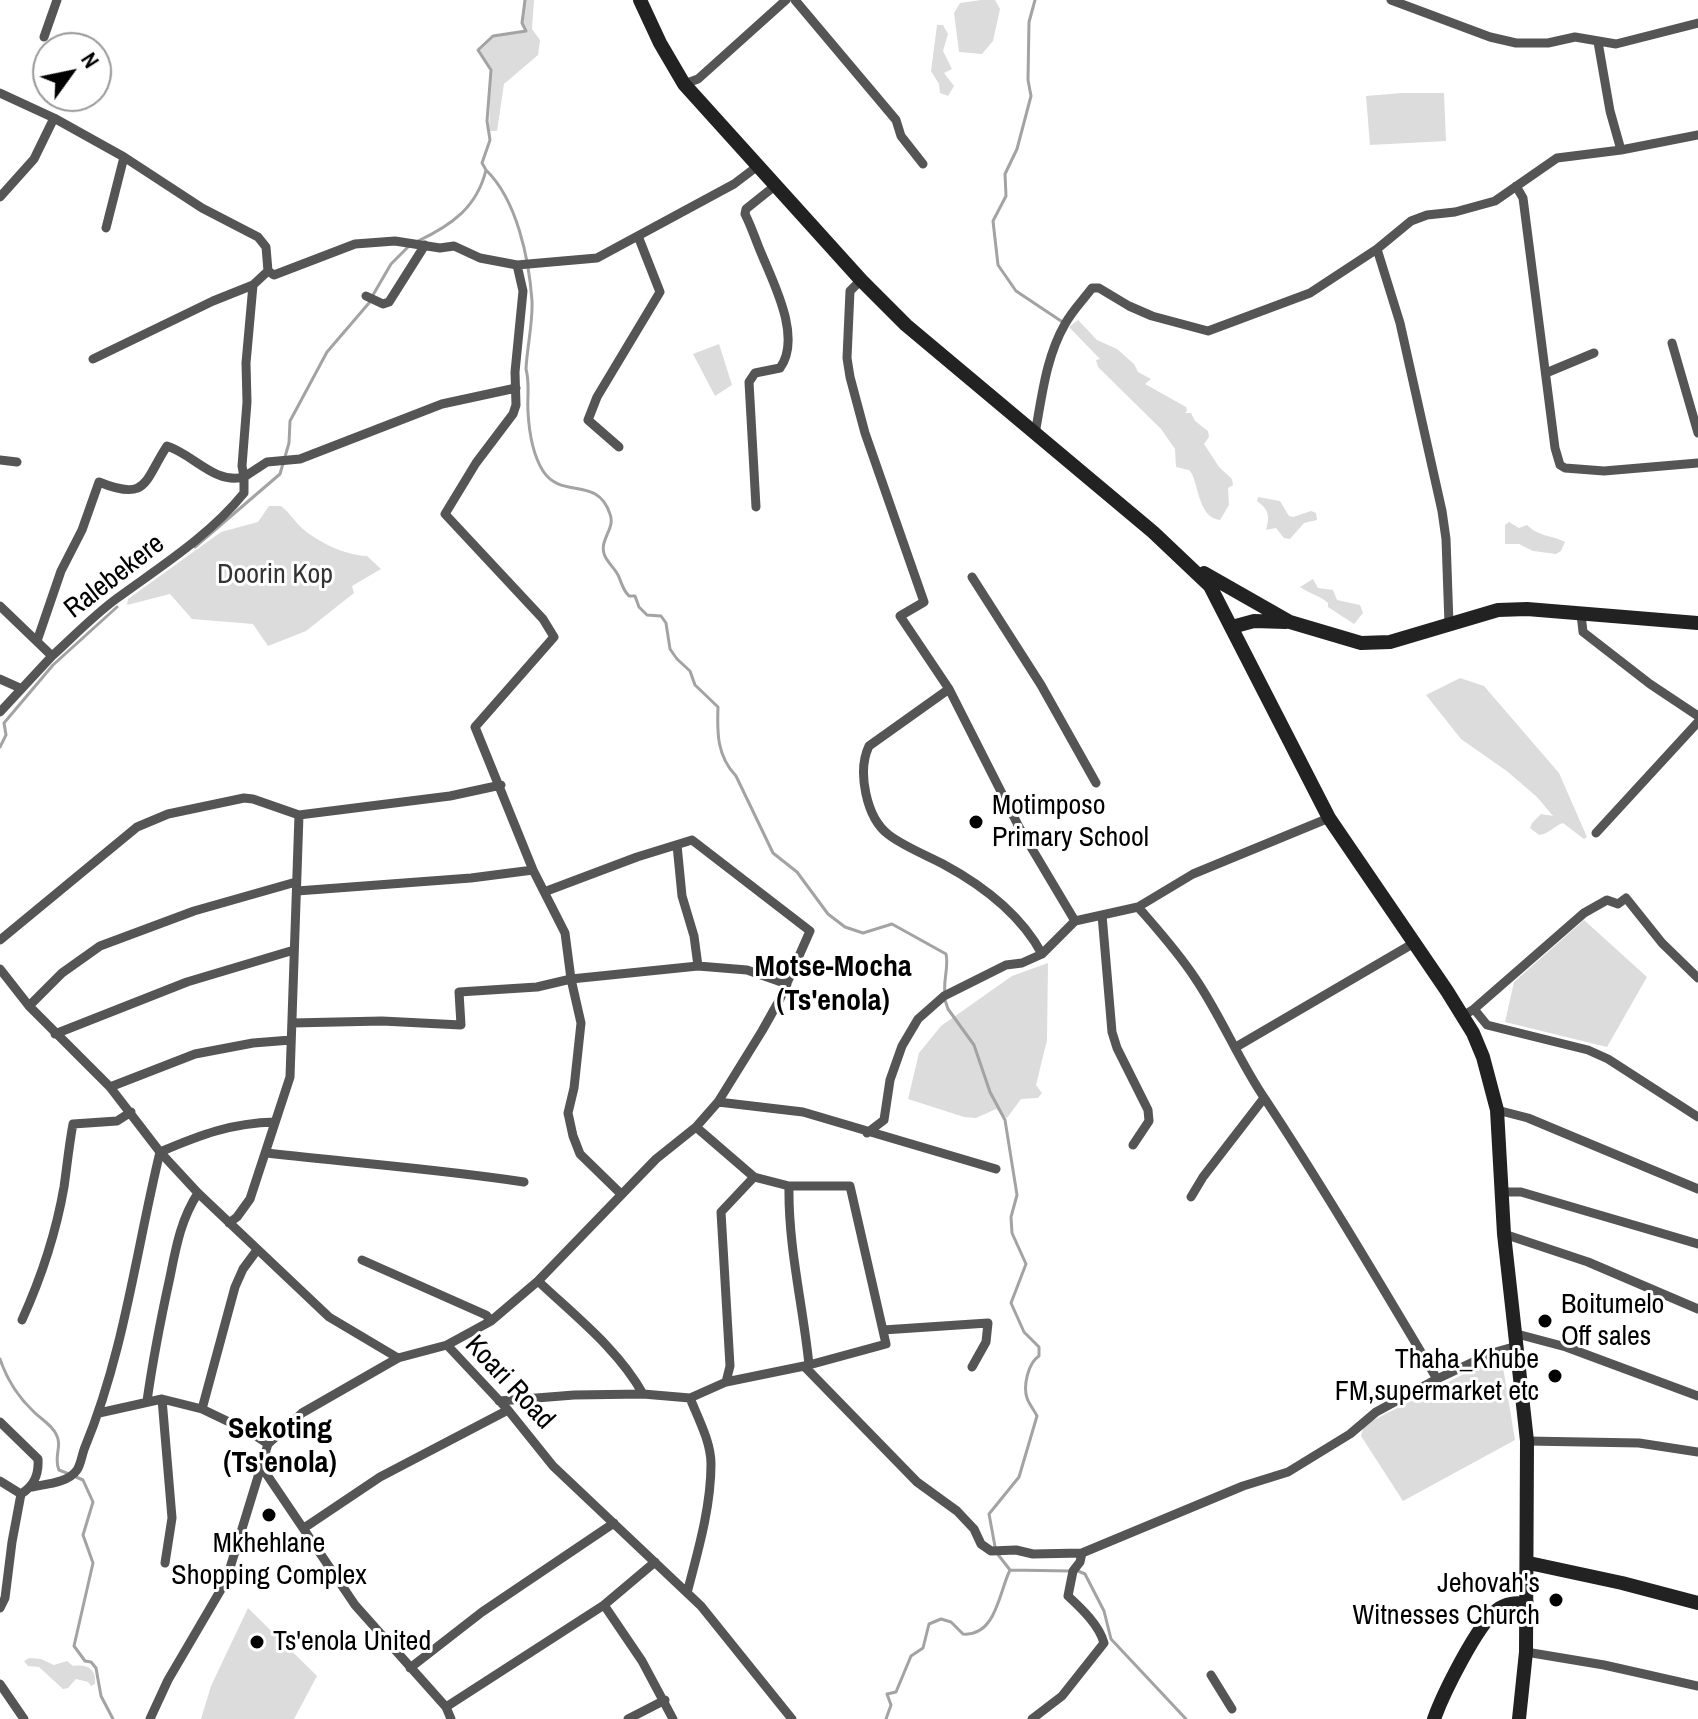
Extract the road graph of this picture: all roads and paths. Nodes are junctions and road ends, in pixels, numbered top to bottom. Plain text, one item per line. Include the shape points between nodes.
1 (57, 0) edge
2 (640, 0) edge
3 (786, 0) edge
4 (795, 0) edge
5 (1391, 0) edge
6 (1698, 23) edge
7 (46, 32) edge
8 (1598, 42) junction
9 (684, 84) junction
10 (0, 93) edge
11 (54, 118) junction
12 (1698, 135) edge
13 (1621, 150) junction
14 (124, 157) junction
15 (923, 164) dead end
16 (759, 165) junction
17 (776, 185) junction
18 (1516, 186) junction
19 (0, 197) edge
20 (106, 228) dead end
21 (638, 236) junction
22 (425, 245) junction
23 (1377, 249) junction
24 (520, 265) junction
25 (268, 271) junction
26 (861, 280) junction
27 (253, 285) junction
28 (366, 296) dead end
29 (1672, 343) dead end
30 (1594, 353) dead end
31 (93, 359) dead end
32 (1546, 373) junction
33 (516, 388) junction
34 (1698, 433) edge
35 (1035, 434) junction
36 (619, 447) dead end
37 (0, 460) edge
38 (17, 462) dead end
39 (1698, 463) edge
40 (244, 477) junction
41 (756, 507) dead end
42 (1193, 568) junction
43 (972, 577) dead end
44 (0, 606) edge
45 (1265, 609) junction
46 (1581, 614) junction
47 (1229, 620) junction
48 (1290, 622) junction
49 (1698, 623) edge
50 (1449, 624) junction
51 (37, 641) junction
52 (52, 656) junction
53 (0, 679) edge
54 (20, 688) junction
55 (949, 689) junction
56 (0, 712) edge
57 (1698, 716) edge
58 (1698, 722) edge
59 (1096, 783) dead end
60 (501, 785) junction
61 (299, 815) junction
62 (1329, 818) junction
63 (1596, 833) dead end
64 (677, 845) junction
65 (533, 870) junction
66 (297, 887) junction
67 (544, 892) junction
68 (1138, 907) junction
69 (1102, 915) junction
70 (1075, 921) junction
71 (0, 940) edge
72 (1414, 943) junction
73 (294, 950) junction
74 (1042, 954) junction
75 (698, 966) junction
76 (0, 969) edge
77 (1698, 978) edge
78 (571, 979) junction
79 (787, 984) junction
80 (29, 1006) junction
81 (1468, 1012) junction
82 (292, 1023) junction
83 (55, 1034) junction
84 (291, 1040) junction
85 (1236, 1047) junction
86 (110, 1087) junction
87 (1264, 1098) junction
88 (718, 1102) junction
89 (1497, 1110) junction
90 (131, 1112) junction
91 (1698, 1117) edge
92 (275, 1122) junction
93 (696, 1127) junction
94 (867, 1133) junction
95 (1133, 1145) dead end
96 (160, 1152) junction
97 (267, 1153) junction
98 (996, 1169) dead end
99 (754, 1177) junction
100 (524, 1182) dead end
101 (789, 1186) junction
102 (1698, 1189) edge
103 (1502, 1192) junction
104 (198, 1193) junction
105 (620, 1193) junction
106 (1191, 1197) dead end
107 (229, 1223) junction
108 (1504, 1234) junction
109 (1698, 1244) edge
110 (257, 1250) junction
111 (362, 1260) dead end
112 (538, 1281) junction
113 (1698, 1309) edge
114 (22, 1320) dead end
115 (491, 1321) junction
116 (883, 1330) junction
117 (1517, 1340) junction
118 (447, 1345) junction
119 (398, 1358) junction
120 (806, 1366) junction
121 (972, 1367) dead end
122 (1437, 1379) junction
123 (726, 1382) junction
124 (643, 1394) junction
125 (1698, 1396) edge
126 (690, 1398) junction
127 (162, 1399) junction
128 (147, 1401) junction
129 (499, 1401) junction
130 (202, 1409) junction
131 (508, 1410) junction
132 (99, 1413) junction
133 (0, 1422) edge
134 (1527, 1441) junction
135 (268, 1444) junction
136 (1698, 1452) edge
137 (261, 1466) junction
138 (0, 1481) edge
139 (32, 1487) junction
140 (21, 1494) junction
141 (614, 1523) junction
142 (304, 1528) junction
143 (1082, 1553) junction
144 (655, 1562) junction
145 (165, 1563) dead end
146 (1529, 1563) junction
147 (687, 1593) junction
148 (1527, 1603) junction
149 (1698, 1603) edge
150 (604, 1605) junction
151 (0, 1608) edge
152 (1526, 1652) junction
153 (410, 1668) junction
154 (1211, 1675) dead end
155 (0, 1684) edge
156 (1698, 1686) edge
157 (665, 1700) junction
158 (446, 1707) junction
159 (1232, 1709) dead end
160 (24, 1719) edge
161 (150, 1719) edge
162 (451, 1719) edge
163 (628, 1719) edge
164 (673, 1719) edge
165 (792, 1719) edge
166 (1032, 1719) edge
167 (1434, 1719) edge
168 (1519, 1719) edge

1 - 7 street
2 - 9 main road
3 - 9 street via 698,79
4 - 15 street via 896,120 901,136
5 - 8 street via 1516,43 1575,37
6 - 8 street via 1634,41
8 - 13 street
9 - 16 main road
10 - 11 street
11 - 14 street
11 - 19 street via 34,159
12 - 13 street
13 - 18 street via 1557,158
14 - 20 street
14 - 25 street via 258,237 266,247
16 - 17 main road
16 - 21 street
17 - 26 main road
17 - 41 street via 745,214 782,301 787,338 780,368 755,373 749,382
18 - 23 street via 1495,201 1411,221
18 - 32 street via 1523,198
21 - 24 street via 597,258
21 - 36 street via 660,292 588,420
22 - 24 street via 454,246 480,258
22 - 25 street via 355,244 274,275
22 - 28 street via 389,302
23 - 35 street via 1310,293 1208,331 1152,316 1092,288 1065,324 1053,352
23 - 50 street via 1400,323 1442,511
24 - 33 street
25 - 27 street
26 - 35 main road
26 - 55 street via 850,291 850,377 924,602 900,616
27 - 31 street
27 - 40 street
29 - 34 street
30 - 32 street
32 - 39 street via 1555,448 1565,468 1604,471
33 - 40 street via 442,404 300,459 267,462
33 - 60 street via 513,414 445,514 554,637 475,727
35 - 42 main road
37 - 38 street
40 - 51 street via 218,475 167,446 138,489 121,491 99,482
40 - 52 street, Ralebekere via 244,493 206,532 113,601
42 - 45 main road
42 - 47 main road
43 - 59 street
44 - 51 street, Ralebekere
45 - 47 main road via 1242,607
45 - 48 main road
46 - 49 main road
46 - 50 main road via 1498,610
46 - 57 street via 1583,632
47 - 48 main road
47 - 62 main road
48 - 50 main road via 1361,643 1390,642
51 - 52 street, Ralebekere
52 - 54 street
53 - 54 street
54 - 56 street
55 - 70 street via 1019,827
55 - 74 street via 869,746 863,759 867,802 887,834 1003,904
58 - 63 street
60 - 61 street
60 - 65 street
61 - 66 street
61 - 71 street via 244,798 168,814 137,827
62 - 68 street via 1193,874
62 - 72 main road
64 - 67 street
64 - 75 street
64 - 79 street via 698,843 810,931
65 - 66 street
65 - 67 street
66 - 73 street
66 - 80 street via 194,911 100,946
67 - 78 street via 565,933
68 - 69 street
68 - 85 street via 1196,979
69 - 70 street
69 - 95 street via 1112,1032 1148,1110 1149,1121
70 - 74 street
72 - 81 main road
72 - 85 street
73 - 82 street
73 - 83 street via 187,982
74 - 94 street via 1006,965 944,996 918,1019 890,1080 884,1120
75 - 78 street
75 - 79 street via 747,970
76 - 80 street
77 - 81 street via 1626,898 1618,904 1607,900 1584,913
78 - 82 street via 537,987 459,992 461,1025
78 - 105 street via 581,1023 568,1113 580,1154
79 - 88 street
80 - 83 street
81 - 89 main road
81 - 91 street via 1487,1025 1608,1059
82 - 84 street
83 - 86 street
84 - 86 street via 195,1054
84 - 92 street via 290,1077
85 - 87 street
86 - 90 street
87 - 106 street
87 - 122 street
88 - 93 street
88 - 94 street via 785,1108
89 - 102 street
89 - 103 main road
90 - 96 street
90 - 114 street via 117,1121 73,1124 50,1245
92 - 96 street via 207,1132
92 - 97 street
93 - 99 street
93 - 105 street
94 - 98 street
96 - 104 street
96 - 132 street via 125,1321
97 - 100 street
97 - 107 street via 250,1199
99 - 101 street
99 - 123 street via 721,1212 730,1366
101 - 116 street via 850,1186
101 - 120 street
103 - 108 main road
103 - 109 street via 1521,1192
104 - 107 street
104 - 128 street via 174,1254
105 - 112 street
107 - 110 street
108 - 113 street via 1588,1262
108 - 117 main road
110 - 119 street via 329,1317
110 - 130 street via 235,1287
111 - 115 street
112 - 115 street
112 - 124 street via 603,1342
115 - 118 street
116 - 120 street via 886,1344
116 - 121 street via 988,1323 986,1342
117 - 122 street
117 - 125 street via 1566,1347
117 - 134 main road
118 - 119 street, Koari Road
118 - 129 street, Koari Road
119 - 135 street, Koari Road via 302,1413
120 - 123 street
120 - 143 street via 917,1482 957,1511 991,1551
122 - 143 street via 1376,1412 1288,1472
123 - 126 street
124 - 126 street
124 - 129 street
126 - 147 street via 711,1462 706,1513
127 - 128 street
127 - 130 street
127 - 145 street via 172,1518
128 - 132 street
129 - 131 street, Koari Road
130 - 135 street
131 - 141 street, Koari Road via 553,1466
131 - 142 street via 380,1477
132 - 139 street via 79,1468 64,1479
133 - 139 street via 38,1459
134 - 136 street via 1639,1443
134 - 146 main road
135 - 137 street
137 - 142 street
137 - 161 street via 226,1581
138 - 140 street
139 - 140 street
140 - 151 street
141 - 144 street, Koari Road
141 - 153 street
142 - 153 street via 355,1605
143 - 166 street via 1068,1596 1104,1643 1062,1696
144 - 147 street, Koari Road
144 - 150 street
146 - 148 main road
146 - 149 main road
147 - 165 street, Koari Road
148 - 152 main road
148 - 167 main road via 1511,1603 1489,1618
150 - 157 street
150 - 158 street
152 - 156 street
152 - 168 main road
153 - 158 street
154 - 159 street
155 - 160 street
157 - 163 street
157 - 164 street
158 - 162 street

